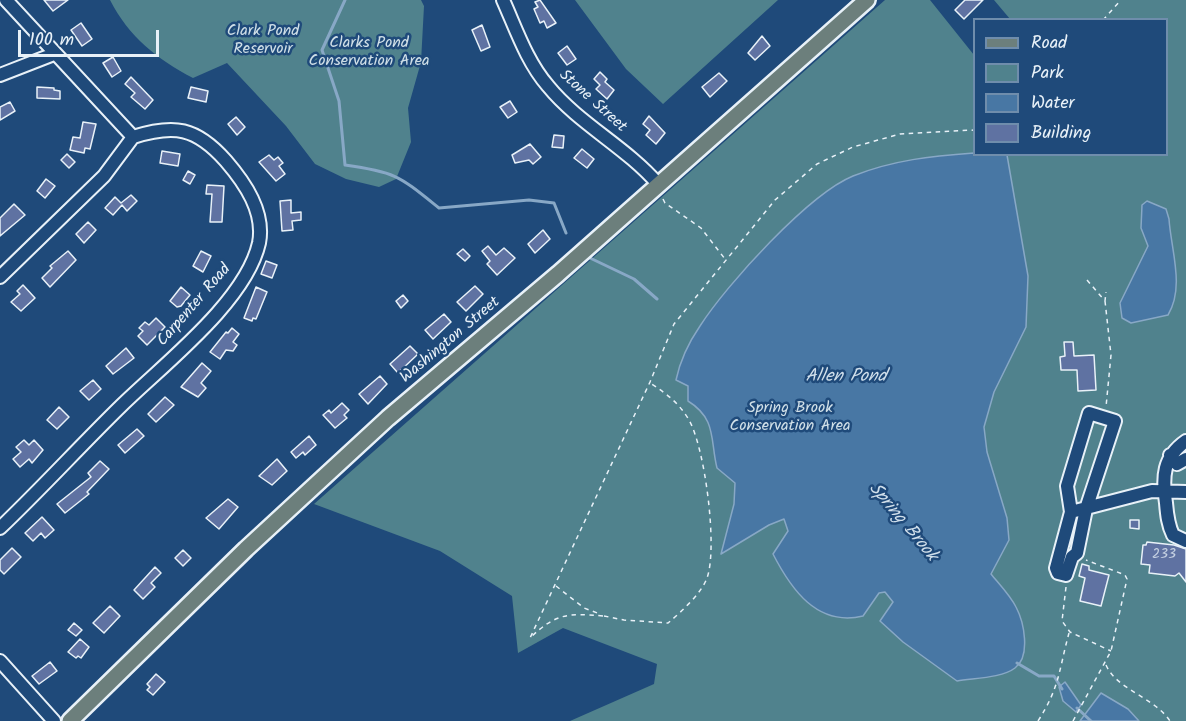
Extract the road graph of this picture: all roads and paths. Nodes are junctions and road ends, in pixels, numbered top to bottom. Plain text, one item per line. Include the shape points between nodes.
1 (6, 0) edge
2 (503, 0) edge
3 (867, 0) edge
4 (1121, 0) edge
5 (1105, 18) edge
6 (54, 54) junction
7 (0, 75) edge
8 (973, 130) edge
9 (133, 137) junction
10 (658, 184) junction
11 (725, 259) junction
12 (0, 277) edge
13 (1087, 280) dead end
14 (1106, 292) dead end
15 (1105, 300) junction
16 (650, 382) junction
17 (1103, 417) junction
18 (1186, 441) edge
19 (1170, 455) junction
20 (1186, 459) edge
21 (1164, 492) junction
22 (1186, 492) edge
23 (1086, 509) junction
24 (1071, 512) junction
25 (0, 528) edge
26 (1186, 541) edge
27 (1072, 557) junction
28 (1068, 574) junction
29 (555, 585) junction
30 (603, 616) junction
31 (1070, 632) junction
32 (1111, 651) junction
33 (0, 661) edge
34 (1105, 663) junction
35 (54, 721) edge
36 (70, 721) edge
37 (1038, 721) edge
38 (1073, 721) edge
39 (1170, 721) edge

1 - 6 street
2 - 10 street, Stone Street via 531,61 548,86 640,163
3 - 10 main road, Washington Street
4 - 5 path
6 - 7 street
6 - 9 street
8 - 11 path via 900,134 853,147 817,164 775,200
9 - 12 street via 104,176
9 - 25 street, Carpenter Road via 178,129 212,147 257,207 259,242 243,281 196,335
10 - 11 path via 665,203 701,228
10 - 36 main road, Washington Street via 388,418 246,549
11 - 16 path via 674,324
13 - 15 path
14 - 15 path
15 - 17 path via 1111,355
16 - 29 path
16 - 30 path via 675,400 691,423 713,537 707,578 668,623
17 - 23 street via 1115,421
17 - 24 street via 1089,413 1066,486
18 - 19 street
19 - 20 street via 1177,464
19 - 21 street via 1165,467
21 - 22 street
21 - 23 street
21 - 26 street via 1173,536
23 - 24 street
23 - 27 street via 1077,553
24 - 28 street via 1056,568 1062,575
27 - 28 street
27 - 32 path via 1104,566 1127,579
28 - 31 path via 1062,621
29 - 30 path via 584,608
29 - 30 path via 530,638 560,615
31 - 32 path
31 - 37 path via 1060,676
32 - 34 path
33 - 35 street
34 - 38 path
34 - 39 path via 1118,679 1156,705

